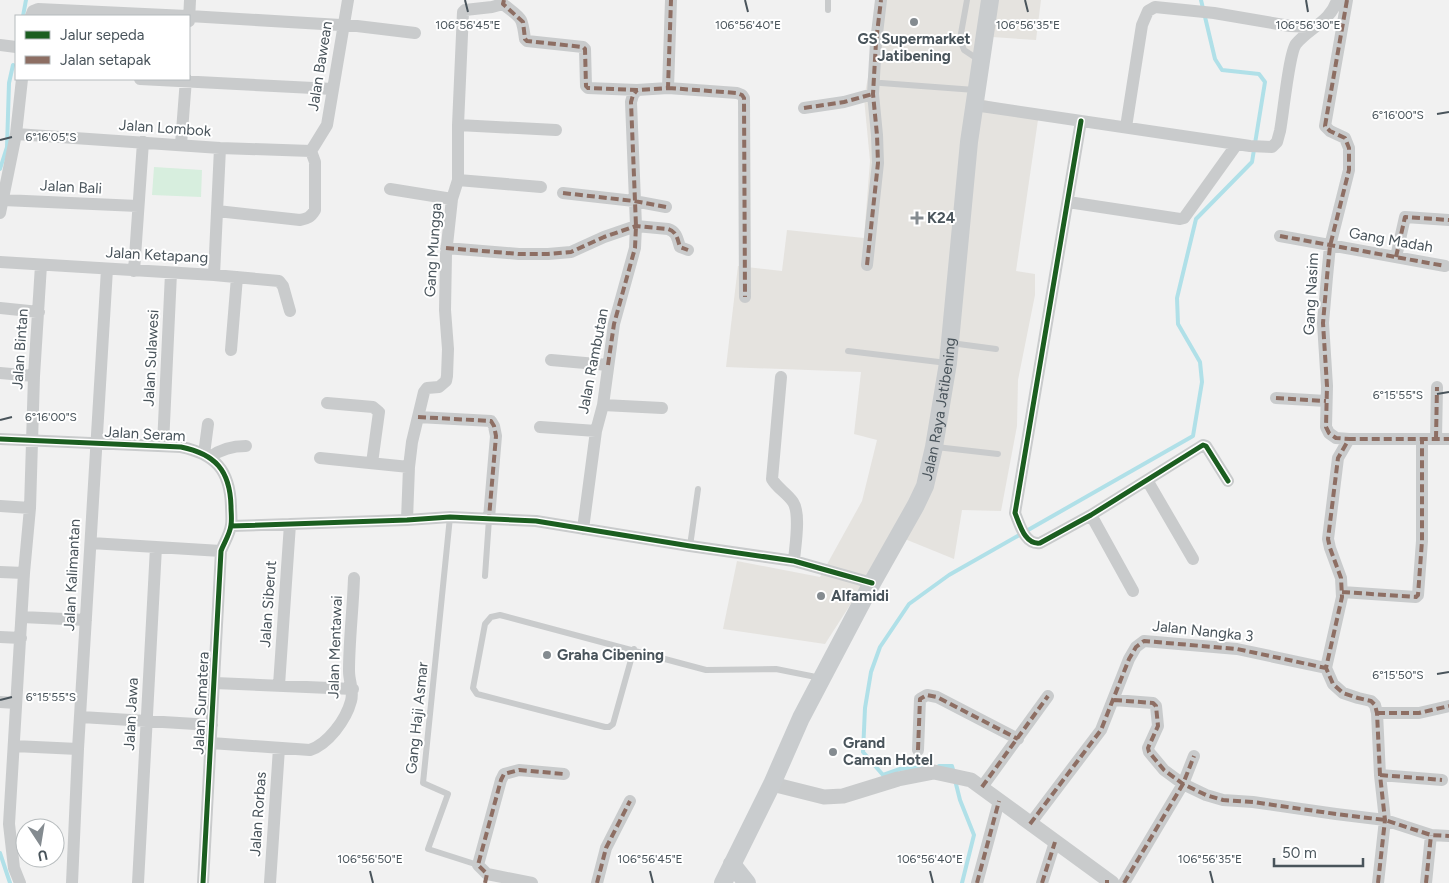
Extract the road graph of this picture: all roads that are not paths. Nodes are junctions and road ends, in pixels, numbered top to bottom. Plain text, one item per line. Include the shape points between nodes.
1 (190, 0) edge
2 (348, 0) edge
3 (671, 0) edge
4 (828, 0) edge
5 (881, 0) edge
6 (966, 0) edge
7 (990, 0) edge
8 (1337, 0) edge
9 (1347, 0) edge
10 (503, 2) edge
11 (828, 10) dead end
12 (34, 12) edge
13 (150, 15) edge
14 (188, 15) edge
15 (190, 16) edge
16 (344, 25) junction
17 (1312, 28) junction
18 (416, 33) dead end
19 (0, 45) edge
20 (15, 47) edge
21 (980, 61) junction
22 (22, 80) edge
23 (186, 80) edge
24 (881, 83) dead end
25 (668, 88) junction
26 (333, 89) junction
27 (637, 90) junction
28 (873, 94) junction
29 (975, 98) junction
30 (804, 108) dead end
31 (1081, 121) junction
32 (458, 125) junction
33 (1126, 127) junction
34 (556, 130) dead end
35 (16, 134) junction
36 (142, 142) junction
37 (181, 144) junction
38 (1236, 144) junction
39 (220, 148) junction
40 (312, 151) junction
41 (458, 180) junction
42 (542, 186) dead end
43 (390, 189) dead end
44 (563, 193) dead end
45 (452, 199) junction
46 (3, 200) junction
47 (634, 200) junction
48 (1068, 202) junction
49 (138, 206) junction
50 (666, 207) dead end
51 (217, 211) junction
52 (0, 213) edge
53 (1449, 220) edge
54 (636, 226) junction
55 (1280, 236) dead end
56 (1330, 246) junction
57 (446, 248) junction
58 (688, 250) dead end
59 (1396, 257) junction
60 (0, 262) edge
61 (41, 265) junction
62 (867, 265) dead end
63 (1445, 266) dead end
64 (107, 269) junction
65 (134, 271) junction
66 (172, 273) junction
67 (214, 275) junction
68 (237, 277) junction
69 (745, 298) dead end
70 (0, 308) edge
71 (290, 311) dead end
72 (39, 312) junction
73 (950, 342) junction
74 (996, 349) dead end
75 (231, 350) dead end
76 (848, 350) dead end
77 (551, 360) dead end
78 (948, 363) junction
79 (608, 365) junction
80 (0, 373) edge
81 (34, 376) junction
82 (781, 377) dead end
83 (1437, 387) dead end
84 (1276, 398) dead end
85 (1326, 402) junction
86 (327, 403) dead end
87 (603, 405) junction
88 (662, 408) dead end
89 (418, 417) junction
90 (208, 424) dead end
91 (540, 426) dead end
92 (596, 430) junction
93 (0, 439) edge
94 (1349, 439) junction
95 (1422, 439) junction
96 (1443, 439) edge
97 (31, 440) junction
98 (96, 444) junction
99 (163, 445) junction
100 (246, 446) dead end
101 (934, 447) junction
102 (998, 454) dead end
103 (207, 455) junction
104 (320, 458) dead end
105 (372, 463) junction
106 (409, 467) junction
107 (1147, 480) junction
108 (1228, 481) dead end
109 (698, 489) dead end
110 (0, 506) edge
111 (30, 508) junction
112 (1091, 515) junction
113 (450, 517) junction
114 (489, 518) junction
115 (407, 520) junction
116 (290, 524) junction
117 (231, 526) junction
118 (583, 529) junction
119 (91, 543) junction
120 (690, 546) junction
121 (156, 547) junction
122 (221, 551) junction
123 (1193, 560) dead end
124 (794, 561) junction
125 (0, 572) edge
126 (24, 573) junction
127 (486, 576) dead end
128 (354, 578) dead end
129 (872, 583) junction
130 (1134, 592) dead end
131 (1342, 592) junction
132 (22, 617) junction
133 (86, 620) junction
134 (0, 637) edge
135 (21, 638) junction
136 (634, 650) junction
137 (1326, 668) junction
138 (822, 678) junction
139 (215, 683) junction
140 (279, 686) junction
141 (352, 689) junction
142 (1048, 696) dead end
143 (1114, 700) junction
144 (0, 702) edge
145 (16, 703) junction
146 (1449, 706) edge
147 (1377, 713) junction
148 (81, 717) junction
149 (147, 721) junction
150 (212, 725) junction
151 (1018, 739) junction
152 (211, 743) junction
153 (14, 746) junction
154 (279, 748) junction
155 (78, 749) junction
156 (918, 750) dead end
157 (1194, 756) dead end
158 (564, 774) dead end
159 (1380, 775) junction
160 (1442, 780) dead end
161 (772, 784) junction
162 (977, 784) junction
163 (1183, 784) junction
164 (999, 800) junction
165 (630, 801) dead end
166 (0, 814) edge
167 (1386, 820) junction
168 (9, 824) junction
169 (1030, 824) junction
170 (1431, 835) junction
171 (1449, 836) edge
172 (1054, 842) junction
173 (732, 864) junction
174 (483, 874) edge
175 (1109, 882) edge
176 (20, 883) edge
177 (72, 883) edge
178 (138, 883) edge
179 (203, 883) edge
180 (270, 883) edge
181 (532, 883) edge
182 (596, 883) edge
183 (723, 883) edge
184 (747, 883) edge
185 (977, 883) edge
186 (1042, 883) edge
187 (1124, 883) edge
188 (1378, 883) edge
189 (1426, 883) edge

1 - 14 street
2 - 16 street, Jalan Bawean
3 - 25 street
4 - 11 lane
5 - 28 street
6 - 21 lane via 960,39 964,50
7 - 21 main road, Jalan Raya Jatibening
8 - 17 street via 1322,23
9 - 56 street, Gang Nasim via 1325,126 1345,138 1350,148 1349,170
10 - 27 street via 521,18 527,41 585,49 588,88
10 - 32 street, Gang Mungga via 498,6 463,12
12 - 13 street
15 - 16 street
16 - 18 street
16 - 26 street, Jalan Bawean
17 - 33 street via 1155,7 1148,11 1142,25
17 - 38 street via 1295,46 1277,142 1272,147
19 - 20 street
21 - 29 main road, Jalan Raya Jatibening
22 - 35 street
23 - 26 street
23 - 37 street
24 - 29 lane
25 - 27 street
25 - 69 street via 737,93 744,98
26 - 40 street, Jalan Bawean via 327,125
27 - 47 street, Jalan Rambutan via 631,102
28 - 30 street
28 - 62 street via 878,163
29 - 31 street
29 - 73 main road, Jalan Raya Jatibening
31 - 33 street
31 - 48 street
32 - 34 street
32 - 41 street, Gang Mungga
33 - 38 street
35 - 36 street, Jalan Lombok
35 - 46 street
36 - 37 street, Jalan Lombok
36 - 49 street
37 - 39 street, Jalan Lombok
38 - 48 street via 1184,218
39 - 40 street, Jalan Lombok
39 - 51 street
40 - 51 street via 315,162 314,210 310,217 294,220
41 - 42 street
41 - 45 street, Gang Mungga
43 - 45 street
44 - 47 street
45 - 57 street, Gang Mungga
46 - 49 street, Jalan Bali
46 - 52 street
47 - 50 street
47 - 54 street, Jalan Rambutan
48 - 112 street via 1015,513 1034,544
49 - 65 street
51 - 67 street
53 - 59 street via 1405,217
54 - 57 street via 571,252 519,254
54 - 58 street via 673,230 680,247
54 - 79 street, Jalan Rambutan via 635,248 614,324
55 - 56 street, Gang Madah
56 - 59 street, Gang Madah
56 - 85 street, Gang Nasim via 1324,323
57 - 89 street, Gang Mungga via 447,376 439,387 425,390
59 - 63 street, Gang Madah
60 - 61 street, Jalan Ketapang
61 - 64 street, Jalan Ketapang
61 - 72 street, Jalan Bintan
64 - 65 street, Jalan Ketapang
64 - 98 street, Jalan Kalimantan
65 - 66 street, Jalan Ketapang
66 - 67 street, Jalan Ketapang
66 - 99 street, Jalan Sulawesi
67 - 68 street, Jalan Ketapang
68 - 71 street, Jalan Ketapang via 279,281
68 - 75 street
70 - 72 street
72 - 81 street, Jalan Bintan
73 - 74 lane
73 - 78 main road, Jalan Raya Jatibening
76 - 78 lane
77 - 79 street
78 - 101 main road, Jalan Raya Jatibening
79 - 87 street, Jalan Rambutan
80 - 81 street
81 - 97 street, Jalan Bintan
82 - 124 street via 772,479 797,510
83 - 96 street
84 - 85 street
85 - 94 street, Gang Nasim via 1329,433 1336,438
86 - 105 street via 373,407 379,412
87 - 88 street
87 - 92 street, Jalan Rambutan
89 - 106 street, Gang Mungga
89 - 114 street via 490,421 494,426 496,436
90 - 103 street
91 - 92 street
92 - 118 street, Jalan Rambutan
93 - 97 street, Jalan Seram
94 - 95 street
94 - 131 street via 1338,458 1328,539 1341,578
95 - 96 street
95 - 131 street via 1422,542 1418,595
97 - 98 street, Jalan Seram
97 - 111 street, Jalan Bintan
98 - 99 street, Jalan Seram
98 - 119 street, Jalan Kalimantan
99 - 103 street, Jalan Seram
100 - 103 street
101 - 102 lane
101 - 129 main road, Jalan Raya Jatibening via 925,486
103 - 117 street via 225,473 231,492
104 - 105 street
105 - 106 street
106 - 115 street, Gang Mungga
107 - 108 street via 1203,445
107 - 112 street
107 - 123 street
109 - 120 lane
110 - 111 street
111 - 126 street, Jalan Bintan
112 - 130 street
113 - 114 street
113 - 115 street
113 - 174 lane, Gang Haji Asmar via 423,783 448,794 428,849
114 - 118 street
114 - 127 lane
115 - 116 street
116 - 117 street
116 - 140 street, Jalan Siberut
117 - 122 street, Jalan Sumatera
118 - 120 street
119 - 121 street
119 - 133 street, Jalan Kalimantan
120 - 124 street
121 - 122 street
121 - 149 street, Jalan Jawa
122 - 139 street, Jalan Sumatera
124 - 129 street
125 - 126 street
126 - 132 street, Jalan Bintan
128 - 141 street, Jalan Mentawai via 349,671
129 - 138 main road, Jalan Raya Jatibening
131 - 137 street
132 - 133 street
132 - 135 street, Jalan Bintan
133 - 148 street, Jalan Kalimantan
134 - 135 street
135 - 145 street, Jalan Bintan
136 - 136 lane via 613,724 605,728 477,694 473,688 485,624 495,615
136 - 138 lane via 706,670 776,669
137 - 143 street, Jalan Nangka 3 via 1237,649 1150,640 1136,647 1129,658
137 - 147 street via 1333,684 1342,693 1371,700
138 - 161 main road, Jalan Raya Jatibening
139 - 140 street
139 - 150 street, Jalan Sumatera
140 - 141 street
141 - 154 street, Jalan Mentawai via 347,713 318,747 310,750
142 - 151 street
143 - 163 street via 1153,703 1156,706 1158,726 1148,750 1164,770
143 - 169 street, Jalan Nangka 3 via 1101,730
144 - 145 street
145 - 153 street, Jalan Bintan
146 - 147 street via 1420,713
147 - 159 street
148 - 149 street
148 - 155 street, Jalan Kalimantan
149 - 150 street
149 - 178 street, Jalan Jawa
150 - 152 street, Jalan Sumatera
151 - 156 street via 937,697 927,695 920,699
151 - 162 street
152 - 154 street, Jalan Mentawai
152 - 179 street, Jalan Sumatera
153 - 155 street
153 - 168 street, Jalan Bintan
154 - 180 street, Jalan Rorbas
155 - 177 street, Jalan Kalimantan
157 - 163 street
158 - 174 street via 519,770 504,774
159 - 160 street
159 - 167 street
161 - 162 street via 824,798 934,772
161 - 173 main road, Jalan Raya Jatibening
162 - 164 street
163 - 167 street via 1223,800
163 - 187 street
164 - 169 street
164 - 185 street
165 - 182 street via 606,848
166 - 168 street
167 - 170 street
167 - 188 street
168 - 176 street, Jalan Bintan via 12,858
169 - 172 street
170 - 171 street
170 - 189 street
172 - 175 street
172 - 186 street
173 - 183 main road, Jalan Raya Jatibening
173 - 184 main road
174 - 181 street

